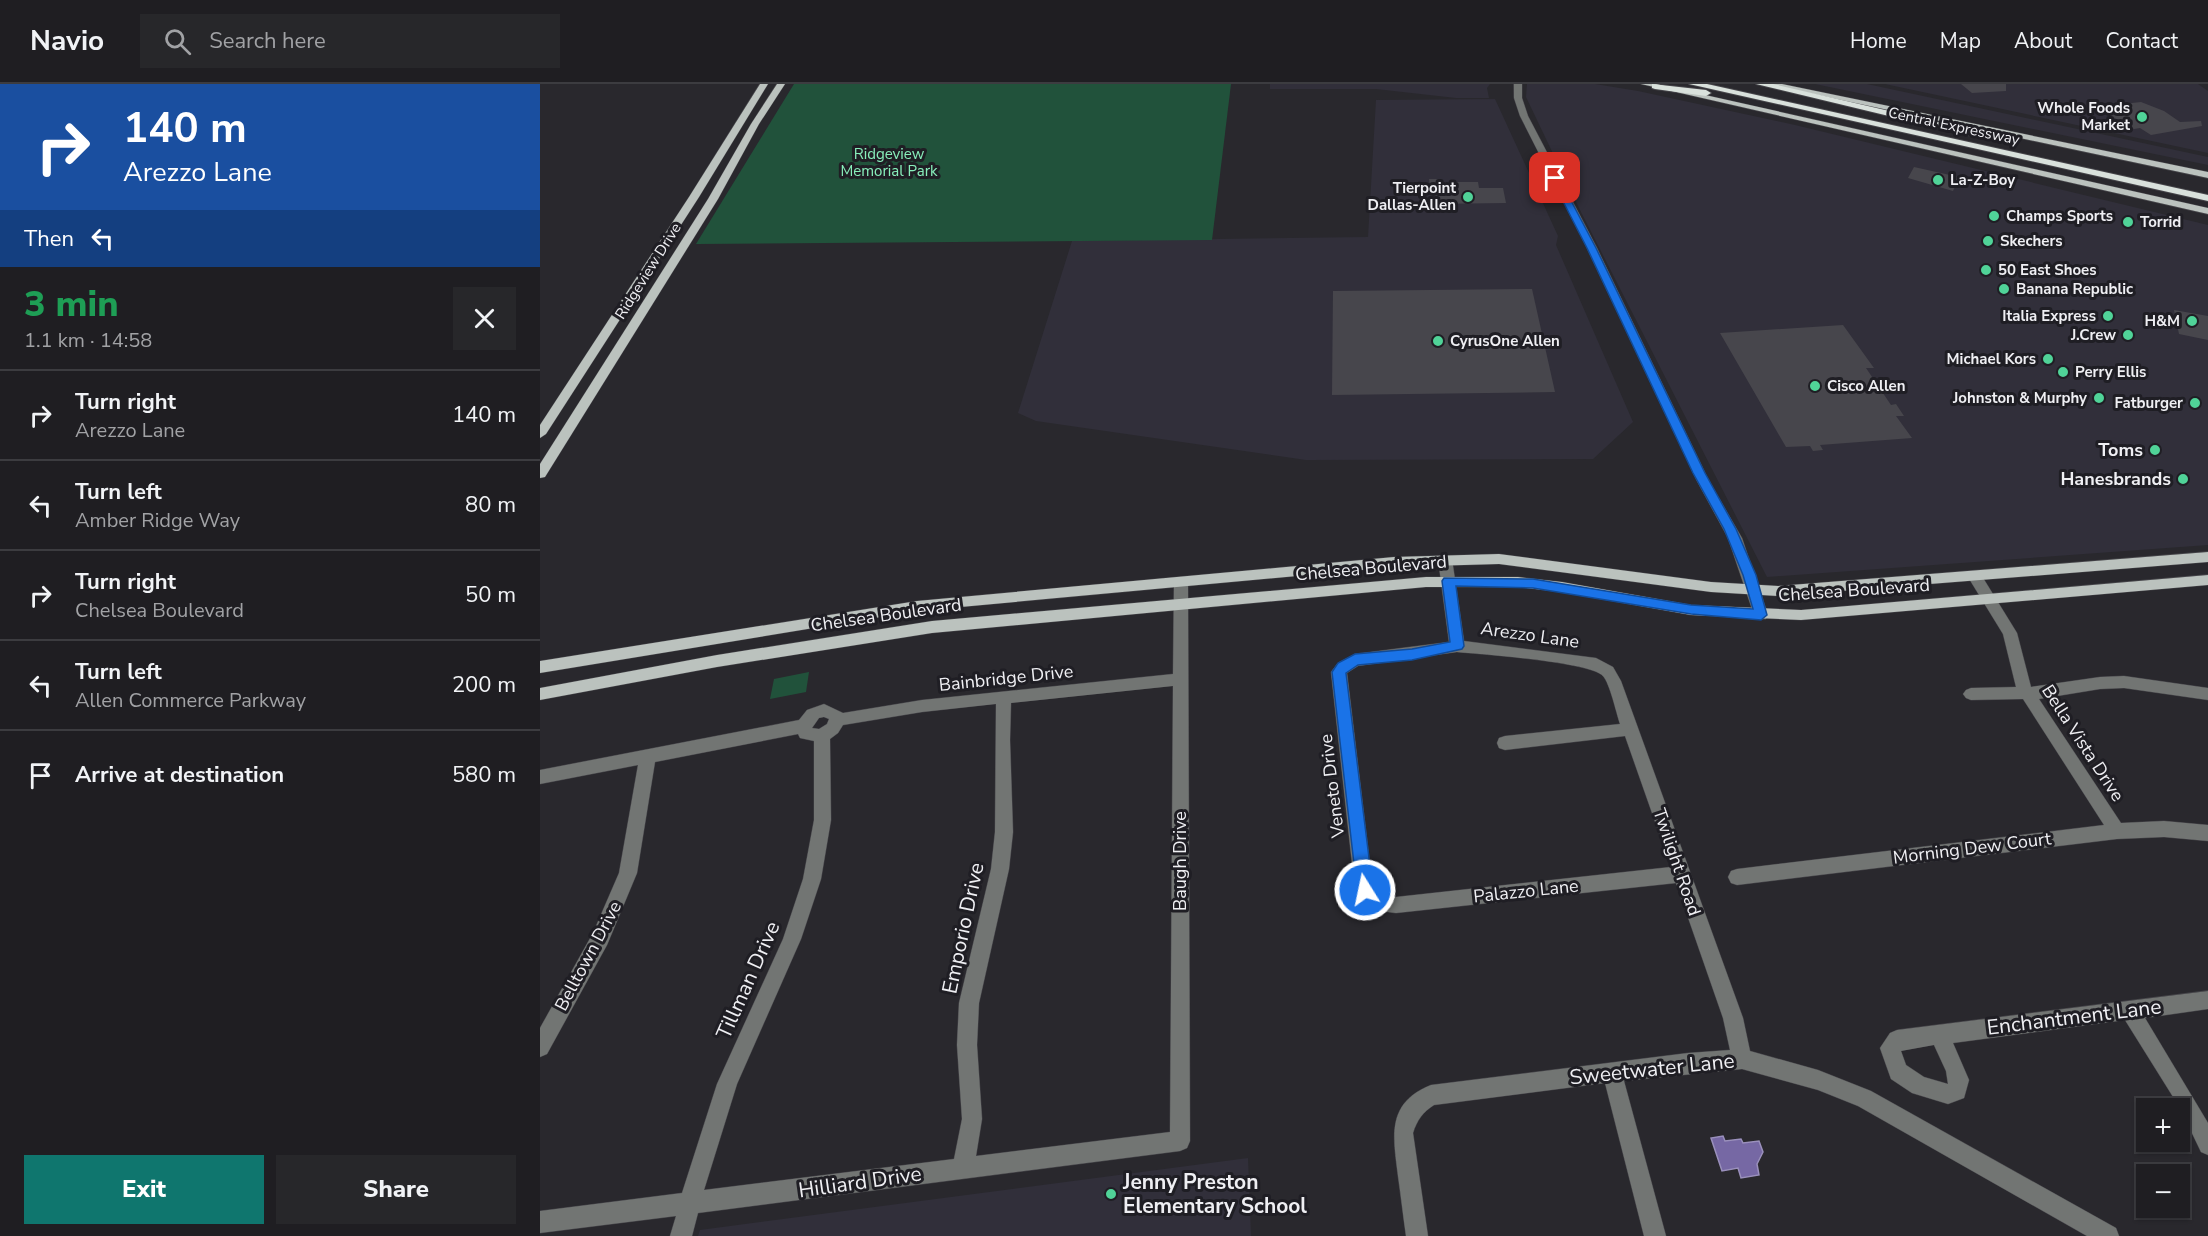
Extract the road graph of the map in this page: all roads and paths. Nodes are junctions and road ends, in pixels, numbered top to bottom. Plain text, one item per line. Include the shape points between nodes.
1 (1518, 84) edge
2 (1694, 84) edge
3 (1724, 84) edge
4 (1761, 84) edge
5 (1770, 84) edge
6 (763, 85) edge
7 (781, 85) edge
8 (1650, 85) edge
9 (1991, 149) junction
10 (2029, 151) junction
11 (2208, 175) edge
12 (2208, 190) edge
13 (2208, 198) edge
14 (2208, 211) edge
15 (679, 253) junction
16 (657, 254) junction
17 (540, 434) edge
18 (540, 474) edge
19 (2208, 557) edge
20 (1445, 560) junction
21 (1975, 577) junction
22 (2208, 580) edge
23 (1449, 581) junction
24 (1181, 582) junction
25 (1755, 591) junction
26 (1990, 599) junction
27 (1180, 604) junction
28 (1761, 615) junction
29 (1458, 646) junction
30 (540, 667) edge
31 (1343, 667) joint
32 (1605, 669) joint
33 (1180, 679) junction
34 (2027, 693) junction
35 (540, 694) edge
36 (1971, 694) dead end
37 (2208, 694) edge
38 (1004, 697) junction
39 (837, 720) junction
40 (804, 726) junction
41 (1630, 729) junction
42 (822, 735) junction
43 (1505, 743) dead end
44 (648, 756) junction
45 (540, 777) edge
46 (2117, 831) junction
47 (2208, 833) edge
48 (1682, 874) junction
49 (1737, 877) dead end
50 (1373, 899) joint
51 (2208, 1000) edge
52 (2129, 1010) junction
53 (1939, 1034) dead end
54 (540, 1047) edge
55 (1742, 1059) junction
56 (1612, 1072) junction
57 (1180, 1141) joint
58 (2208, 1145) edge
59 (963, 1168) junction
60 (689, 1205) junction
61 (540, 1222) edge
62 (681, 1236) edge
63 (1417, 1236) edge
64 (1655, 1236) edge
65 (2108, 1236) edge

1 - 25 street via 1524,116 1730,529
2 - 9 highway, Central Expressway
3 - 10 highway, Central Expressway
4 - 10 highway via 2013,142
5 - 11 main road
6 - 7 main road
6 - 16 main road, Ridgeview Drive
7 - 15 main road, Ridgeview Drive
8 - 9 highway via 1699,91 1918,138
8 - 14 main road
9 - 13 highway, Central Expressway
10 - 12 highway, Central Expressway
15 - 16 main road
15 - 18 main road, Ridgeview Drive
16 - 17 main road, Ridgeview Drive
19 - 21 main road, Chelsea Boulevard
20 - 23 street
20 - 24 main road, Chelsea Boulevard
20 - 25 main road, Chelsea Boulevard via 1528,561 1689,587
21 - 25 main road, Chelsea Boulevard
21 - 26 street, Bella Vista Drive
22 - 26 main road, Chelsea Boulevard
23 - 27 main road, Chelsea Boulevard
23 - 28 main road, Chelsea Boulevard via 1533,584 1682,608
23 - 29 street
24 - 27 street, Baugh Drive
24 - 30 main road, Chelsea Boulevard via 917,606
25 - 28 street
26 - 28 main road, Chelsea Boulevard via 1834,613
26 - 34 street, Bella Vista Drive via 2010,633
27 - 33 street, Baugh Drive
27 - 35 main road, Chelsea Boulevard via 905,630
29 - 31 street, Arezzo Lane via 1355,660
29 - 32 street, Arezzo Lane via 1540,655
31 - 50 street, Veneto Drive via 1338,679 1363,882
32 - 41 street, Twilight Road
33 - 38 street, Bainbridge Drive
33 - 57 street, Baugh Drive
34 - 36 street
34 - 37 street via 2124,682
34 - 46 street, Bella Vista Drive
38 - 39 street, Bainbridge Drive
38 - 59 street, Emporio Drive via 1004,832 998,880 969,1003 967,1045 972,1119
39 - 40 street, Bainbridge Drive via 833,712 824,710 809,717
39 - 42 street via 835,727
40 - 42 street via 810,735
40 - 44 street, Bainbridge Drive
41 - 43 street
41 - 48 street, Twilight Road
42 - 60 street, Tillman Drive via 823,822 812,881 786,954 711,1125
44 - 45 street, Bainbridge Drive
44 - 54 street, Belltown Drive via 628,873 600,939
46 - 47 street, Morning Dew Court via 2164,829
46 - 49 street, Morning Dew Court
48 - 50 street, Palazzo Lane via 1396,905
48 - 55 street, Twilight Road via 1733,1018
51 - 52 street, Enchantment Lane
52 - 53 street, Enchantment Lane
52 - 58 street
55 - 56 street, Sweetwater Lane
55 - 65 street, Sweetwater Lane via 1818,1080 1864,1098
56 - 63 street, Sweetwater Lane via 1431,1095 1420,1100 1403,1133
56 - 64 street
57 - 59 street, Hilliard Drive
59 - 60 street, Hilliard Drive
60 - 61 street, Hilliard Drive
60 - 62 street, Tillman Drive

